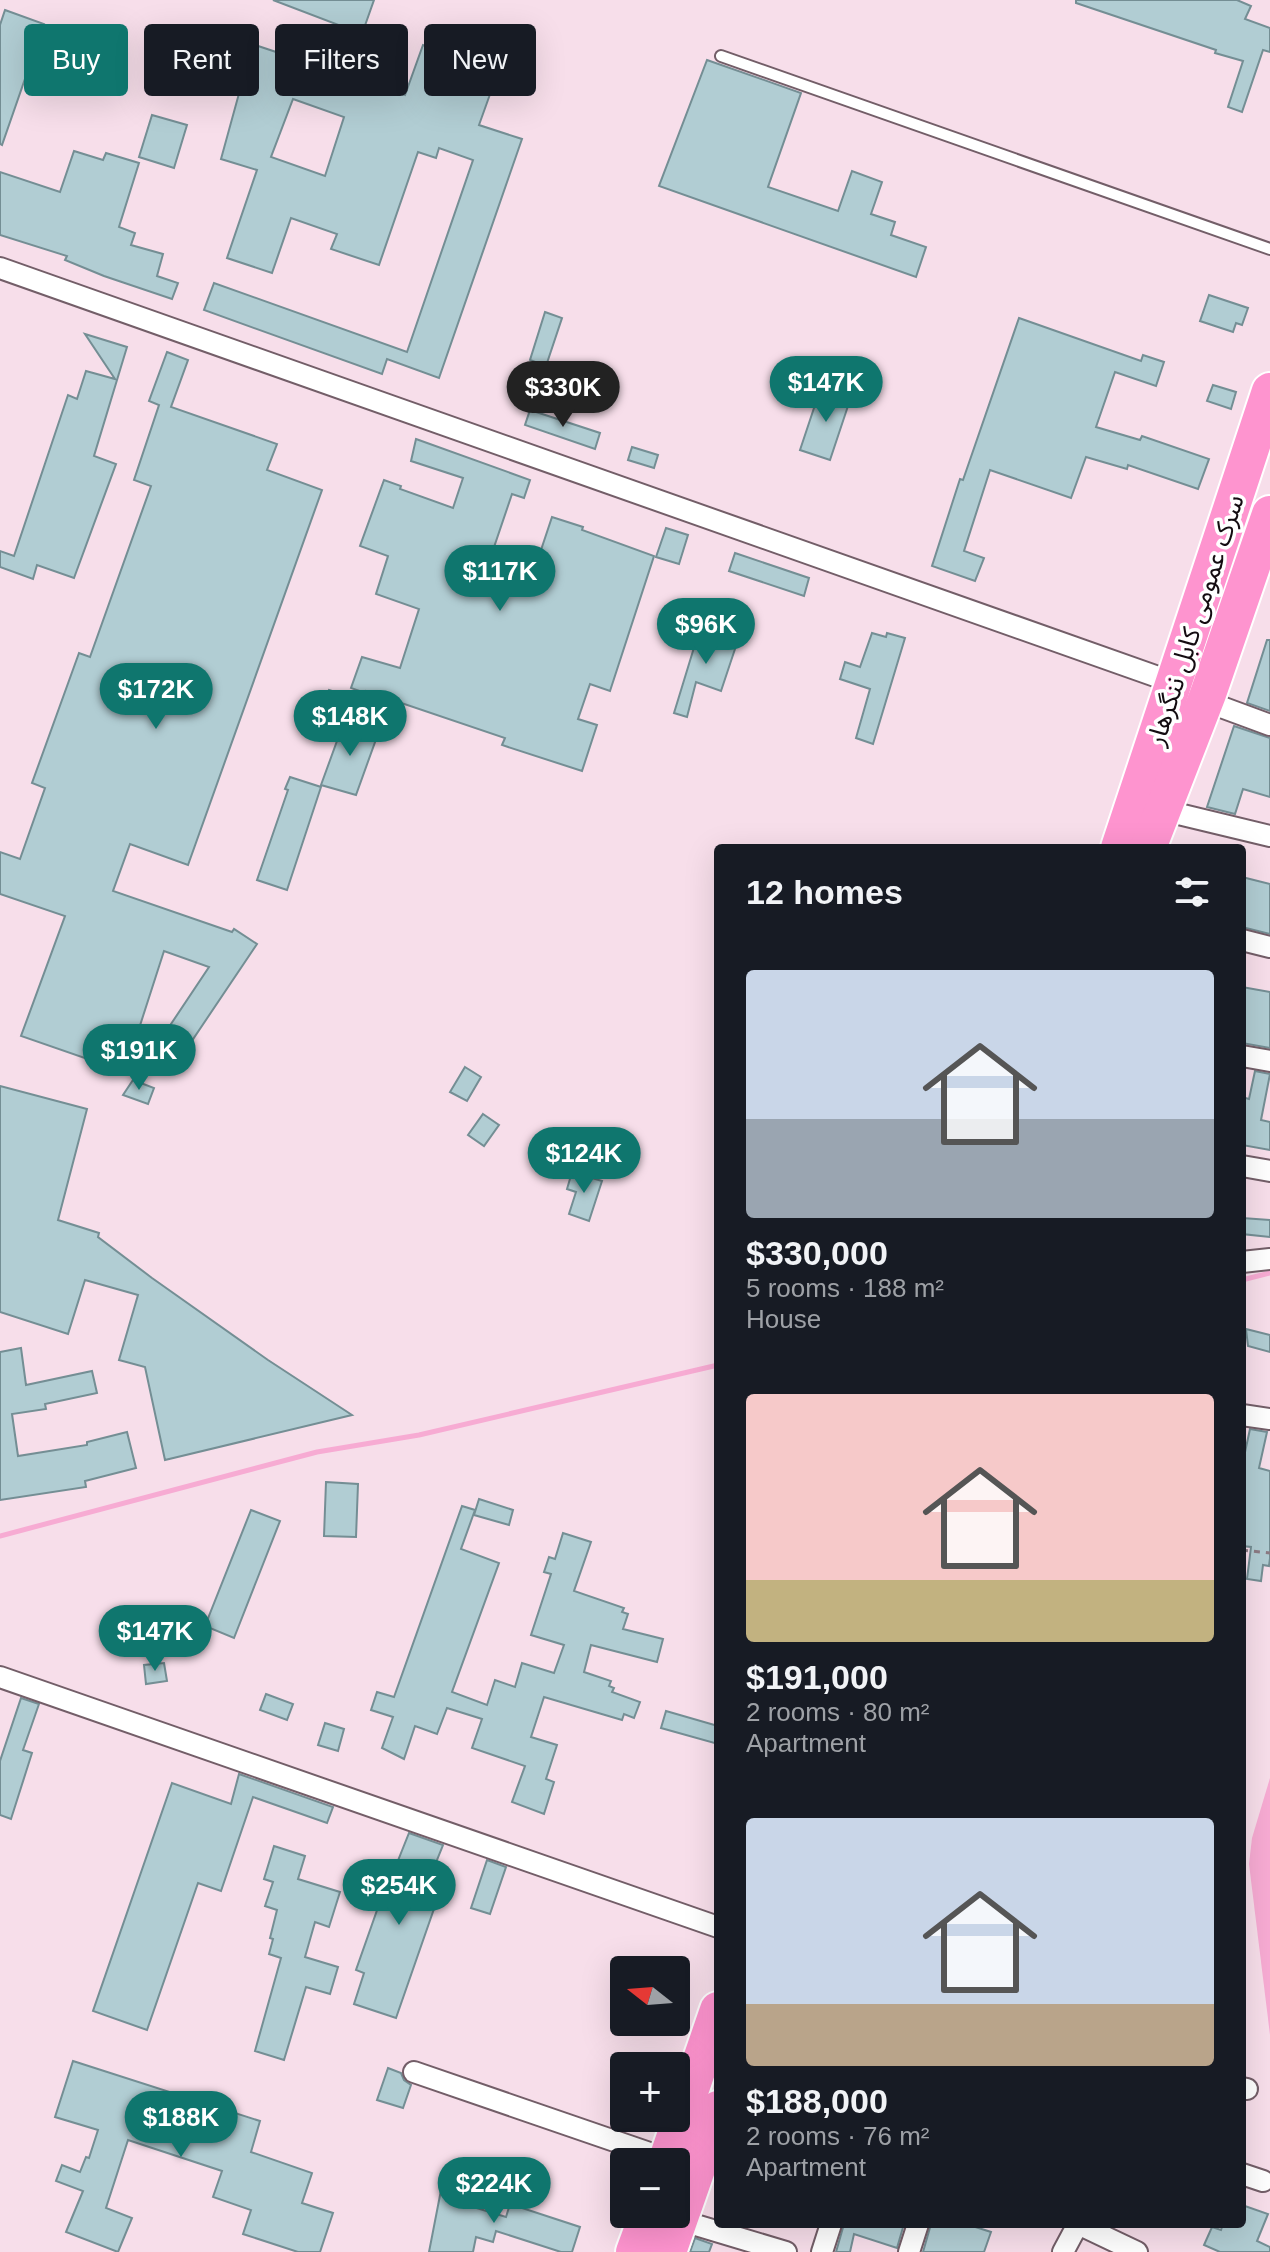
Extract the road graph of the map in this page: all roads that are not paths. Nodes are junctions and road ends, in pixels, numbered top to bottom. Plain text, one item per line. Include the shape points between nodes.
1 (721, 56) dead end
2 (1270, 249) edge
3 (0, 268) edge
4 (1270, 391) edge
5 (1270, 514) edge
6 (1196, 693) junction
7 (1270, 725) edge
8 (1162, 810) junction
9 (1270, 836) edge
10 (1121, 844) edge
11 (1149, 844) edge
12 (1246, 941) edge
13 (1270, 947) edge
14 (1246, 1057) edge
15 (1270, 1061) edge
16 (1246, 1167) edge
17 (1270, 1171) edge
18 (1270, 1259) edge
19 (1246, 1262) edge
20 (1246, 1416) edge
21 (1270, 1419) edge
22 (0, 1677) edge
23 (714, 1926) edge
24 (714, 2022) edge
25 (414, 2072) dead end
26 (714, 2118) edge
27 (632, 2148) edge
28 (670, 2148) edge
29 (1246, 2175) edge
30 (1263, 2181) dead end
31 (830, 2228) edge
32 (917, 2228) edge
33 (1076, 2228) edge
34 (1086, 2228) edge
35 (665, 2229) edge
36 (634, 2252) edge
37 (786, 2252) edge
38 (822, 2252) edge
39 (909, 2252) edge
40 (1063, 2252) edge
41 (1137, 2252) edge

1 - 2 lane
3 - 6 street
4 - 6 highway, سرک عمومی کابل ننگرهار
5 - 6 highway, سرک عمومی کابل ننگرهار
6 - 7 street
6 - 8 highway, سرک عمومی کابل ننگرهار
6 - 10 highway, سرک عمومی کابل ننگرهار
8 - 9 street
8 - 11 highway, سرک عمومی کابل ننگرهار
12 - 13 street
14 - 15 street
16 - 17 street
18 - 19 street
20 - 21 street
22 - 23 street
24 - 28 highway
25 - 27 street
26 - 35 highway
29 - 30 street
31 - 38 street
32 - 39 street
33 - 40 street
34 - 41 street
35 - 36 highway
35 - 37 street

